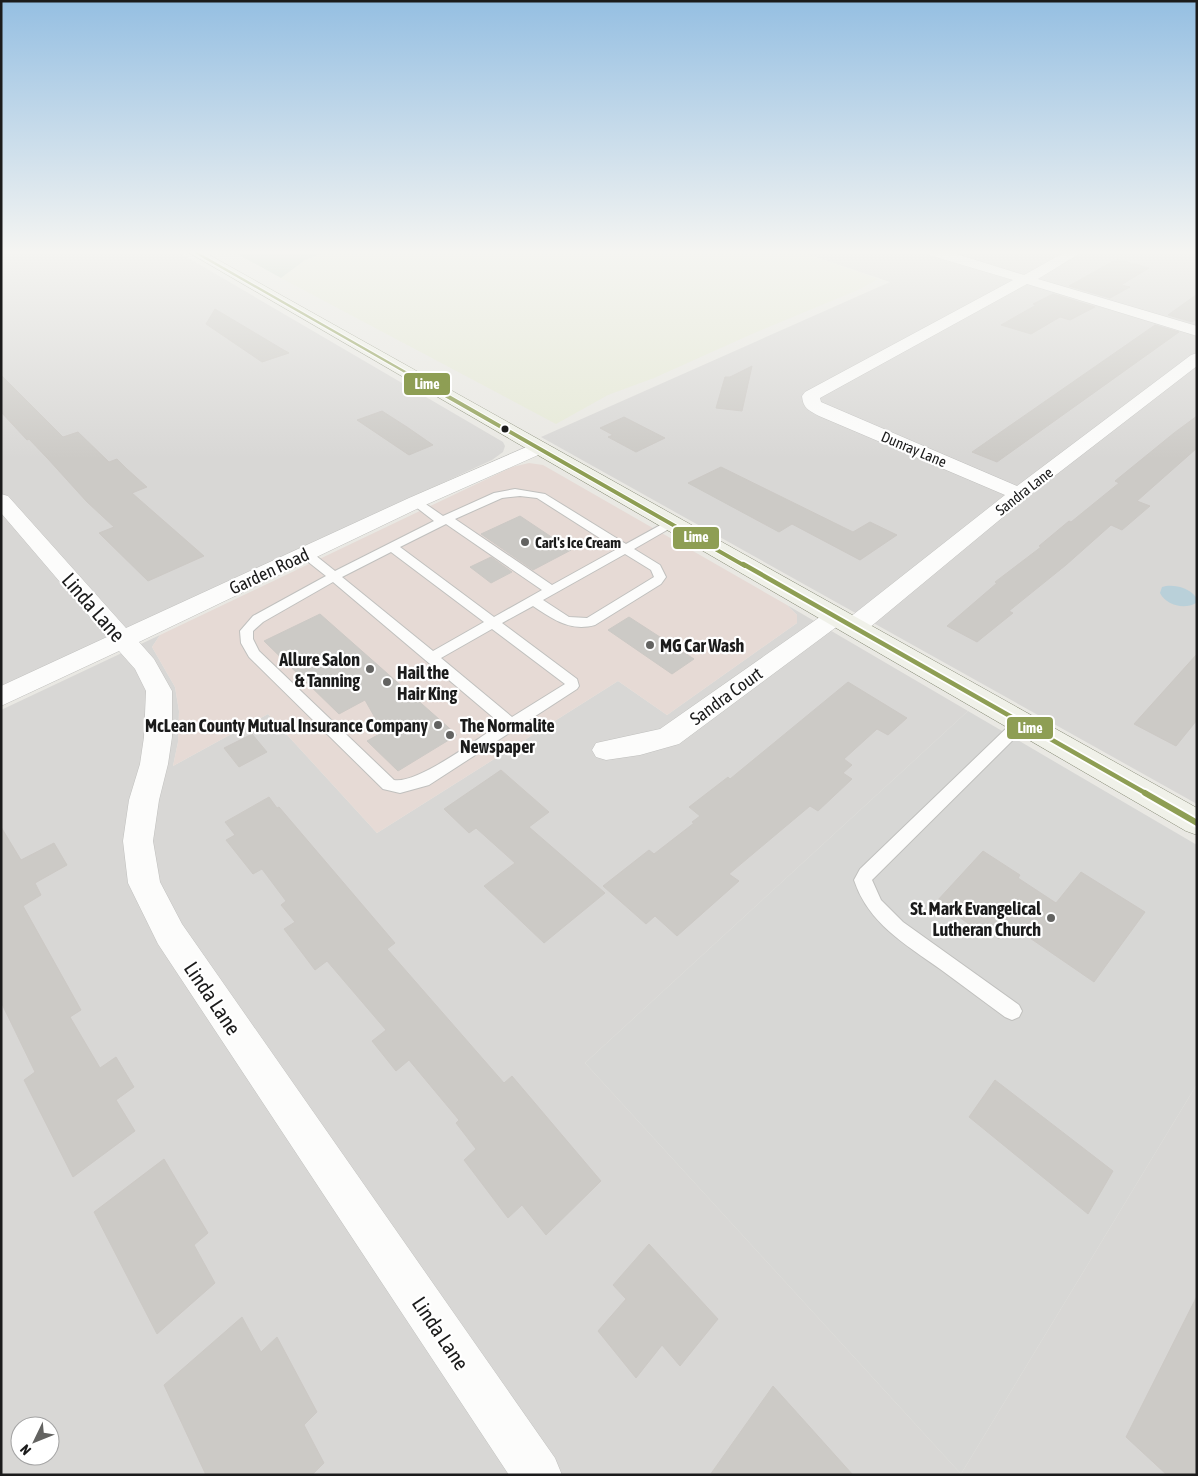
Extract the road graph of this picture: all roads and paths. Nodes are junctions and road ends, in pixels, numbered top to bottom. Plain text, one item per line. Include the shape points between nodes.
1 (315, 321) edge
2 (948, 321) edge
3 (1164, 321) edge
4 (1197, 331) edge
5 (1197, 358) edge
6 (538, 448) junction
7 (1019, 494) junction
8 (1, 500) edge
9 (416, 502) junction
10 (445, 520) junction
11 (670, 524) junction
12 (392, 547) junction
13 (625, 548) junction
14 (306, 554) junction
15 (335, 577) junction
16 (551, 590) junction
17 (533, 600) junction
18 (845, 622) junction
19 (493, 623) junction
20 (123, 640) junction
21 (432, 657) junction
22 (1, 697) edge
23 (1021, 723) junction
24 (511, 724) junction
25 (606, 750) dead end
26 (1197, 823) edge
27 (1012, 1011) dead end
28 (538, 1475) edge

1 - 6 main road
2 - 7 street, Dunray Lane via 822,389 811,396 812,405
3 - 4 street
5 - 7 street, Sandra Lane
6 - 9 street, Garden Road
6 - 11 main road
7 - 18 street, Sandra Lane
8 - 20 street, Linda Lane
9 - 10 lane
9 - 14 street, Garden Road
10 - 12 lane
10 - 13 lane via 498,495 531,493 542,496
10 - 16 lane
11 - 13 lane
11 - 18 main road
12 - 15 lane
12 - 19 lane
13 - 16 lane
13 - 17 lane via 656,568 660,576 657,581 590,622 566,621
14 - 15 lane
14 - 20 street, Garden Road
15 - 21 lane
15 - 24 lane via 258,619 247,631 247,643 254,654 389,785 400,788 423,781
16 - 17 lane
17 - 19 lane
18 - 23 main road
18 - 25 street, Sandra Court via 670,737
19 - 21 lane
19 - 24 lane via 572,682 572,686
20 - 22 street, Garden Road
20 - 28 street, Linda Lane via 146,665 159,691 158,736 138,840 144,882 170,934
21 - 24 lane
23 - 26 main road
23 - 27 lane via 863,880 876,906 894,926

